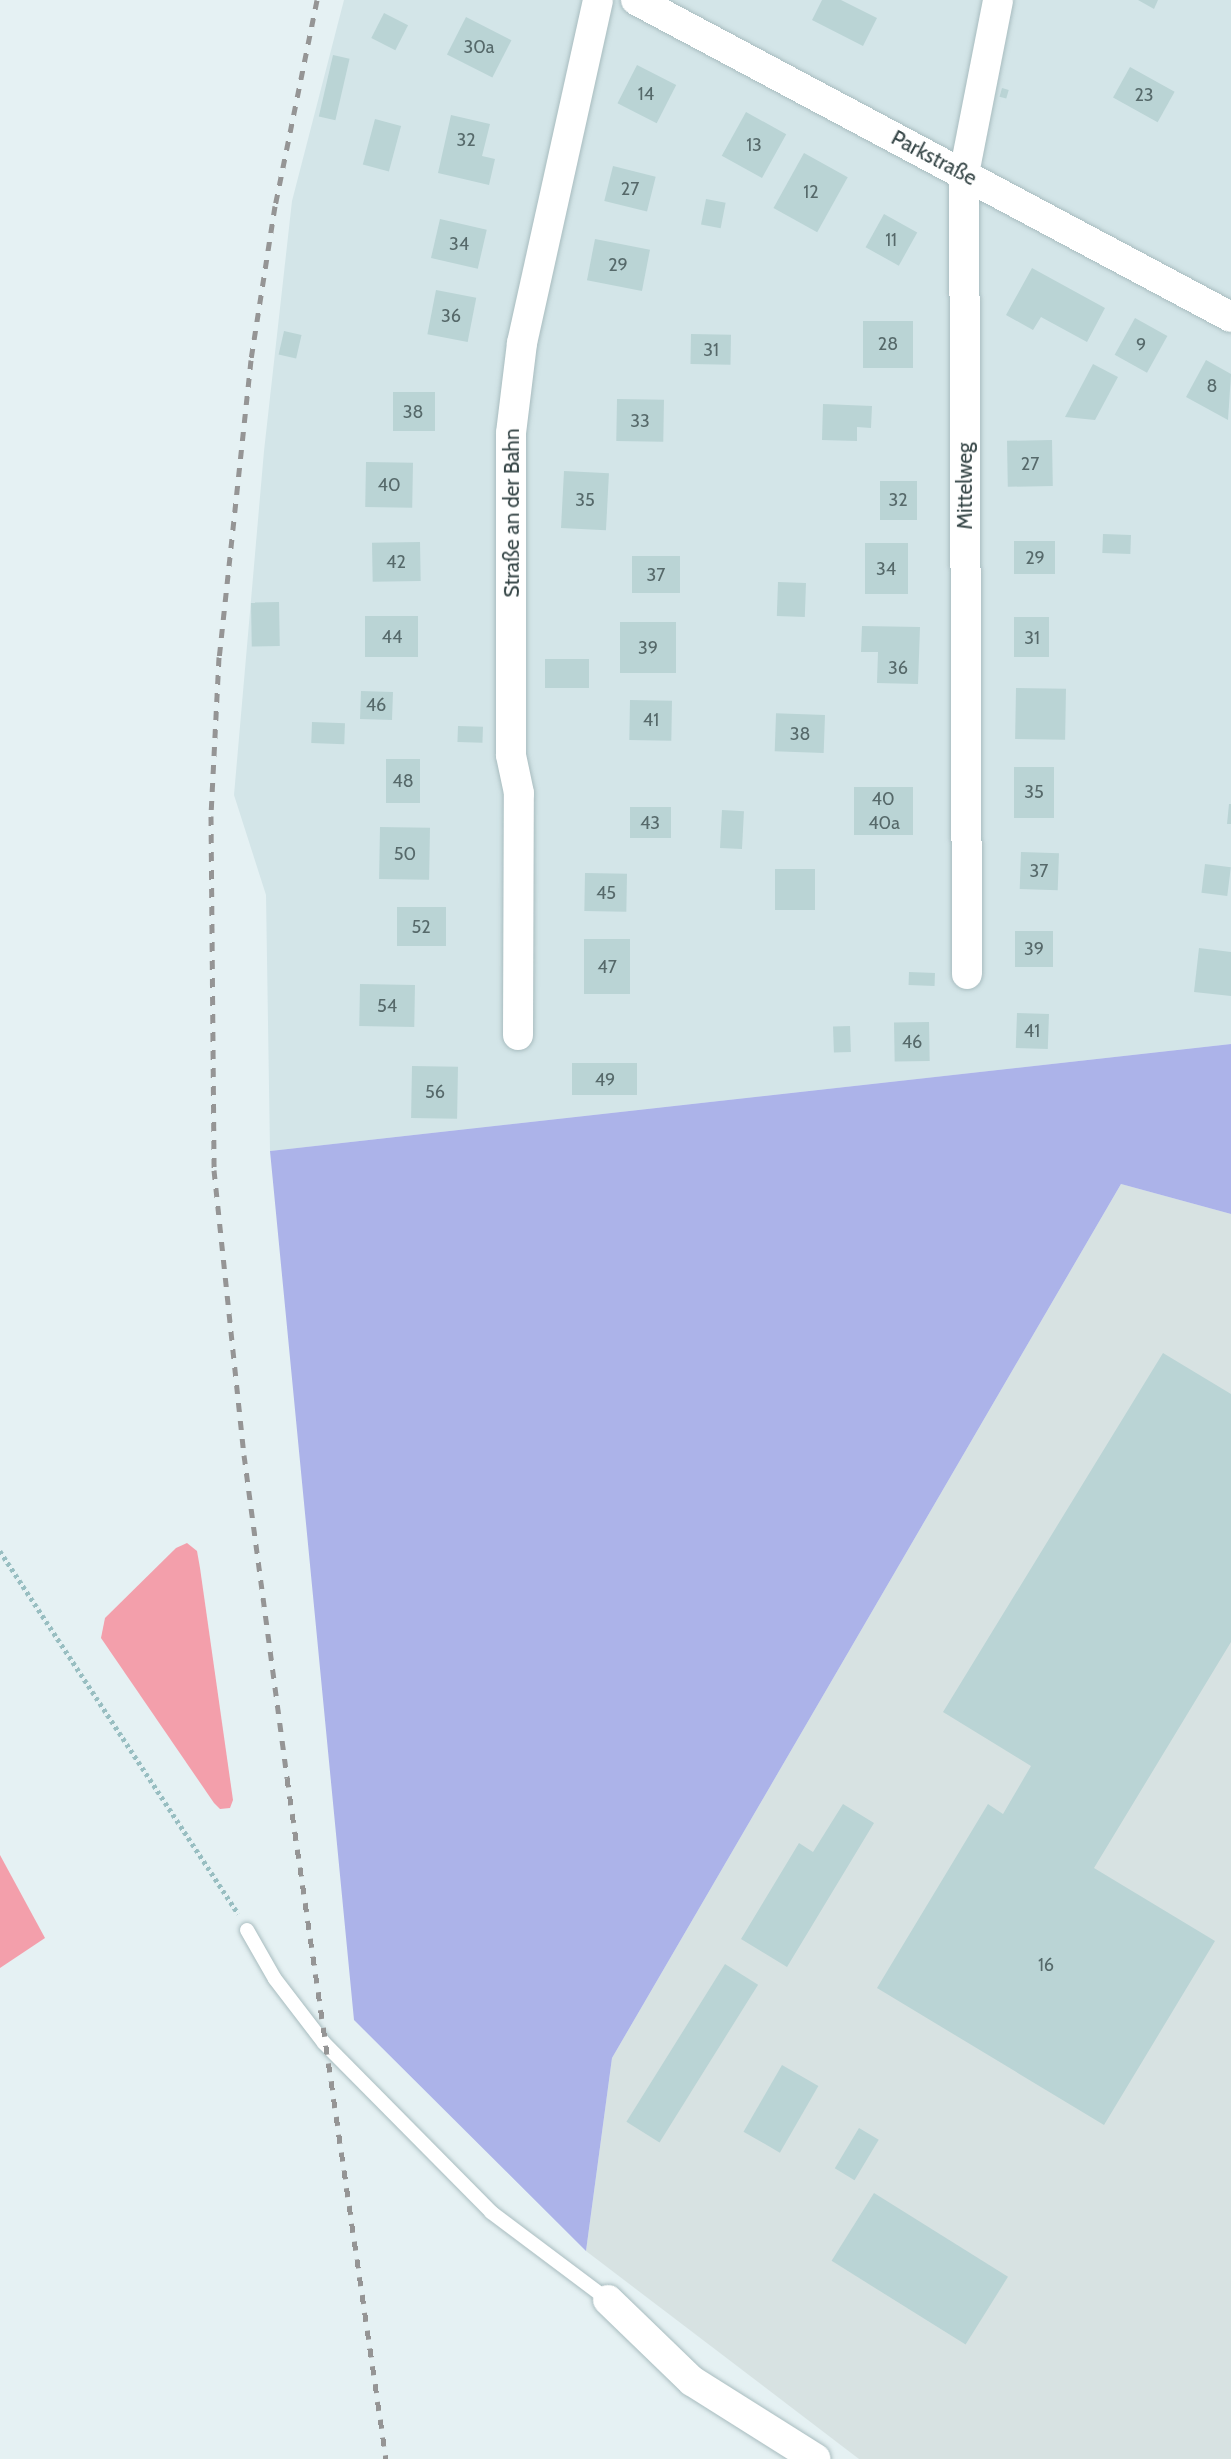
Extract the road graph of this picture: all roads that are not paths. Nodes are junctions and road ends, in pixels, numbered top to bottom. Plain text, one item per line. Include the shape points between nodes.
1 (598, 0) edge
2 (636, 0) edge
3 (998, 0) edge
4 (964, 174) junction
5 (1231, 317) edge
6 (967, 974) dead end
7 (518, 1035) dead end
8 (247, 1930) road end
9 (608, 2300) joint
10 (816, 2459) edge

1 - 7 street, Straße an der Bahn via 522,343 511,433 511,755 519,793
2 - 4 street, Parkstraße
3 - 4 street, Mittelweg
4 - 5 street, Parkstraße
4 - 6 street, Mittelweg
8 - 9 lane via 275,1979 324,2043 491,2212
9 - 10 street via 692,2381

